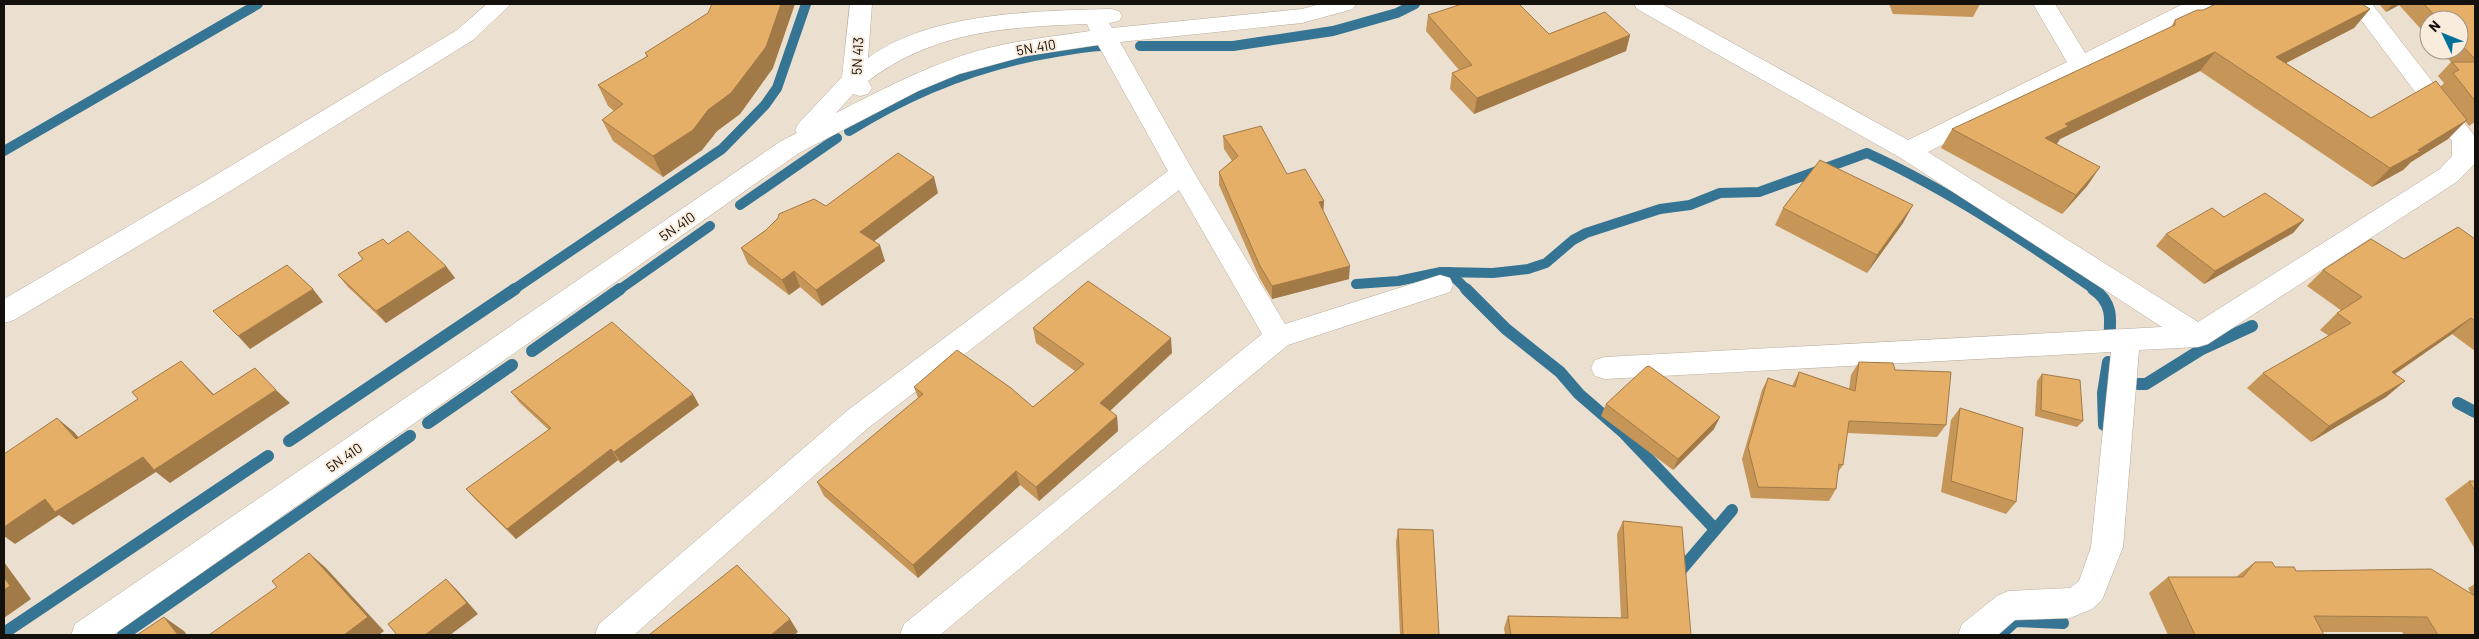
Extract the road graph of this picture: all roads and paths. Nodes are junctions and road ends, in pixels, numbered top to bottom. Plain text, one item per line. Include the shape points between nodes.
1 (500, 4) edge
2 (861, 4) edge
3 (1345, 4) edge
4 (1645, 4) edge
5 (2044, 4) edge
6 (2201, 4) edge
7 (2360, 4) edge
8 (1278, 12) edge
9 (1100, 26) junction
10 (2080, 64) junction
11 (854, 79) junction
12 (872, 103) junction
13 (790, 147) junction
14 (1908, 152) junction
15 (1182, 174) junction
16 (1440, 285) dead end
17 (4, 312) edge
18 (2198, 336) junction
19 (1278, 337) junction
20 (2126, 340) junction
21 (1605, 368) dead end
22 (87, 635) edge
23 (610, 635) edge
24 (916, 635) edge
25 (1974, 635) edge

1 - 17 street via 465,35
2 - 11 street, 5N 413
3 - 8 street, 5N.410 via 1302,16
4 - 14 street
5 - 10 street
6 - 10 street
7 - 18 street via 2464,140 2465,159 2449,175
8 - 9 street, 5N.410
9 - 11 street via 1030,19 971,27 916,43 885,57
9 - 12 street, 5N.410 via 951,68
9 - 15 street
10 - 14 street
11 - 12 street, 5N 413
11 - 13 street
12 - 13 street, 5N.410
13 - 22 street, 5N.410
14 - 18 street
15 - 19 street
15 - 23 street via 858,419
16 - 19 street
18 - 20 street
19 - 24 street
20 - 21 street
20 - 25 street via 2107,547 2091,590 2070,603 2008,606

